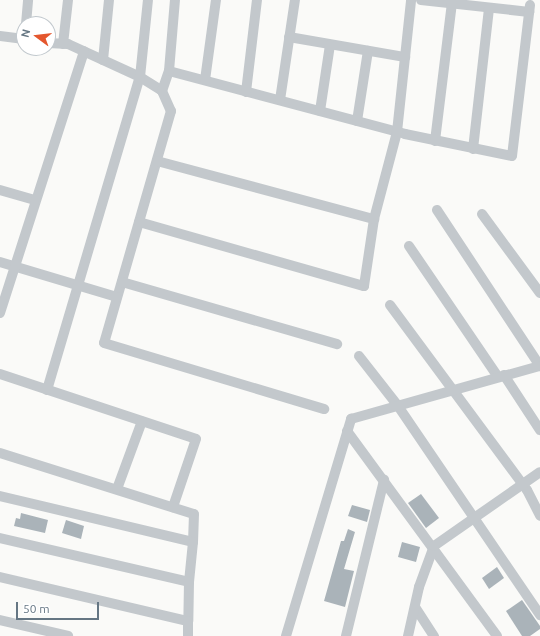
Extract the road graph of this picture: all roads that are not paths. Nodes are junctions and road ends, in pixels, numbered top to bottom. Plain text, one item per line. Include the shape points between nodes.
1 (28, 0) edge
2 (68, 0) edge
3 (109, 0) edge
4 (148, 0) edge
5 (175, 0) edge
6 (216, 0) edge
7 (257, 0) edge
8 (295, 0) edge
9 (411, 0) edge
10 (421, 0) edge
11 (452, 4) junction
12 (489, 8) junction
13 (27, 16) edge
14 (0, 36) edge
15 (289, 37) junction
16 (16, 38) edge
17 (56, 44) edge
18 (63, 44) junction
19 (330, 45) junction
20 (84, 51) junction
21 (368, 51) junction
22 (405, 57) junction
23 (103, 60) junction
24 (169, 71) junction
25 (140, 77) junction
26 (205, 80) junction
27 (162, 91) junction
28 (246, 92) junction
29 (280, 100) junction
30 (320, 111) junction
31 (357, 121) junction
32 (397, 132) junction
33 (435, 141) junction
34 (473, 149) junction
35 (157, 161) junction
36 (0, 190) edge
37 (36, 200) junction
38 (437, 210) dead end
39 (482, 214) dead end
40 (374, 218) junction
41 (139, 222) junction
42 (409, 246) dead end
43 (0, 262) edge
44 (15, 266) junction
45 (122, 282) junction
46 (77, 286) junction
47 (540, 293) edge
48 (117, 297) junction
49 (390, 305) dead end
50 (0, 313) edge
51 (337, 344) dead end
52 (359, 356) dead end
53 (540, 366) edge
54 (0, 374) edge
55 (501, 376) junction
56 (47, 390) junction
57 (456, 390) junction
58 (398, 406) junction
59 (324, 409) dead end
60 (142, 421) junction
61 (540, 430) edge
62 (347, 431) junction
63 (0, 453) edge
64 (540, 472) edge
65 (384, 480) junction
66 (523, 485) junction
67 (117, 489) junction
68 (0, 496) edge
69 (173, 507) junction
70 (540, 516) edge
71 (475, 520) junction
72 (0, 538) edge
73 (192, 542) junction
74 (434, 546) junction
75 (0, 577) edge
76 (189, 582) junction
77 (415, 607) junction
78 (540, 614) edge
79 (0, 620) edge
80 (188, 621) junction
81 (68, 636) edge
82 (188, 636) edge
83 (286, 636) edge
84 (346, 636) edge
85 (408, 636) edge
86 (434, 636) edge
87 (498, 636) edge

1 - 13 street
2 - 18 street
3 - 23 street
4 - 25 street
5 - 24 street
6 - 26 street
7 - 28 street
8 - 15 street
9 - 22 street
10 - 11 street
11 - 12 street
11 - 33 street
12 - 34 street
12 - 34 street via 529,8 512,156
14 - 16 street
15 - 19 street
15 - 29 street
17 - 18 street
18 - 20 street
19 - 21 street
19 - 30 street
20 - 23 street
20 - 37 street
21 - 22 street
21 - 31 street
22 - 32 street
23 - 25 street
24 - 26 street
24 - 27 street
25 - 27 street
25 - 46 street
26 - 28 street
27 - 35 street via 171,111
28 - 29 street
29 - 30 street
30 - 31 street
31 - 32 street
32 - 33 street
32 - 40 street
33 - 34 street
35 - 40 street
35 - 41 street
36 - 37 street
37 - 44 street
38 - 53 street
39 - 47 street
40 - 41 street via 364,286
41 - 45 street
42 - 55 street
43 - 44 street
44 - 46 street
44 - 50 street
45 - 48 street
45 - 51 street
46 - 48 street
46 - 56 street
48 - 59 street via 104,343
49 - 57 street
52 - 58 street
53 - 55 street
54 - 56 street
55 - 57 street
55 - 61 street
56 - 60 street
57 - 58 street
57 - 66 street
58 - 62 street via 351,419
58 - 71 street
60 - 67 street
60 - 69 street via 196,440
62 - 65 street
62 - 83 street
63 - 67 street
64 - 66 street
65 - 74 street
65 - 84 street
66 - 70 street
66 - 71 street
67 - 69 street
68 - 73 street
69 - 73 street via 194,514
71 - 74 street
71 - 78 street
72 - 76 street
73 - 76 street
74 - 77 street
74 - 87 street
75 - 80 street
76 - 80 street
77 - 85 street
77 - 86 street
79 - 81 street
80 - 82 street

